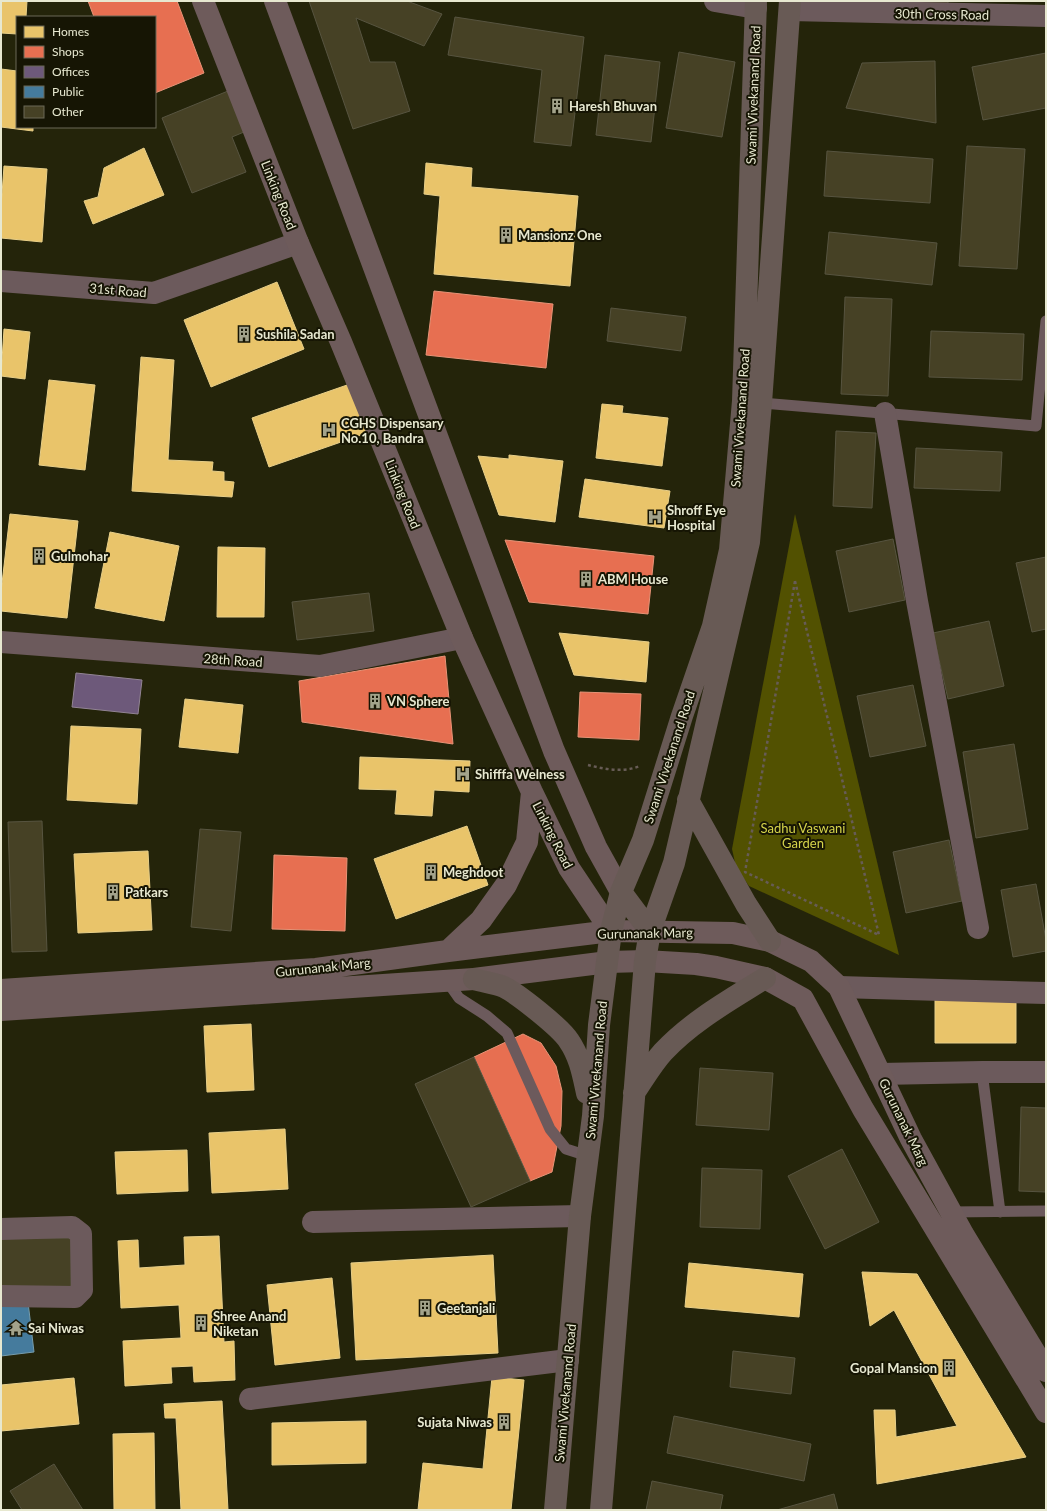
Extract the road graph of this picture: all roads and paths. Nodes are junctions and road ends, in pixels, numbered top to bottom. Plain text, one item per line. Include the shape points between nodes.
1 (203, 1) edge
2 (275, 1) edge
3 (714, 1) edge
4 (756, 5) edge
5 (790, 5) edge
6 (1046, 16) edge
7 (298, 243) junction
8 (1, 281) edge
9 (1046, 322) edge
10 (761, 403) junction
11 (885, 413) junction
12 (748, 454) junction
13 (795, 581) joint
14 (462, 638) junction
15 (1, 642) edge
16 (554, 751) junction
17 (669, 755) junction
18 (532, 792) junction
19 (688, 800) junction
20 (620, 892) junction
21 (978, 928) dead end
22 (611, 931) junction
23 (650, 931) junction
24 (770, 941) junction
25 (448, 951) junction
26 (645, 961) junction
27 (608, 962) junction
28 (765, 978) junction
29 (474, 979) junction
30 (447, 981) junction
31 (839, 987) junction
32 (1, 990) edge
33 (1046, 993) edge
34 (1, 1010) edge
35 (982, 1072) junction
36 (1046, 1072) edge
37 (880, 1074) junction
38 (634, 1094) junction
39 (592, 1116) junction
40 (588, 1156) junction
41 (1046, 1211) edge
42 (951, 1212) junction
43 (1000, 1212) junction
44 (580, 1216) junction
45 (312, 1222) dead end
46 (1, 1229) edge
47 (1, 1296) edge
48 (568, 1360) junction
49 (1046, 1371) edge
50 (250, 1399) dead end
51 (1046, 1412) edge
52 (555, 1510) edge
53 (601, 1510) edge

1 - 7 main road, Linking Road
2 - 16 main road
3 - 4 street
4 - 5 main road
4 - 12 main road, Swami Vivekanand Road via 743,401
5 - 6 street, 30th Cross Road
5 - 10 main road, Swami Vivekanand Road
7 - 8 street, 31st Road via 154,294
7 - 14 main road, Linking Road
9 - 11 lane via 1036,426
10 - 11 lane
10 - 12 main road, Swami Vivekanand Road
11 - 21 street
12 - 17 main road, Swami Vivekanand Road via 713,626
12 - 19 main road, Swami Vivekanand Road via 749,542
13 - 13 path via 745,872 879,935 797,588
14 - 15 street, 28th Road via 320,666
14 - 18 main road, Linking Road
16 - 17 path via 585,765 612,770 635,768
16 - 20 main road via 596,847
17 - 20 main road, Swami Vivekanand Road via 643,840
18 - 22 main road, Linking Road via 569,868
18 - 25 main road via 528,842 506,885 480,920
19 - 23 main road, Swami Vivekanand Road via 674,863
19 - 24 main road via 746,904
20 - 22 main road, Swami Vivekanand Road
20 - 23 main road
22 - 23 main road, Gurunanak Marg
22 - 25 main road, Gurunanak Marg
22 - 27 main road, Swami Vivekanand Road
23 - 24 main road, Gurunanak Marg via 733,933
23 - 26 main road, Swami Vivekanand Road
24 - 31 main road, Gurunanak Marg via 811,961
25 - 32 main road, Gurunanak Marg via 316,969
26 - 27 main road, Gurunanak Marg
26 - 28 main road, Gurunanak Marg via 716,967
26 - 38 main road, Swami Vivekanand Road
27 - 29 main road, Gurunanak Marg
27 - 39 main road, Swami Vivekanand Road via 599,1025
28 - 38 main road via 683,1033 662,1053
28 - 51 main road, Gurunanak Marg via 803,999 867,1115
29 - 30 main road, Gurunanak Marg
29 - 39 main road via 504,987 527,1002 569,1041 581,1066
30 - 34 main road, Gurunanak Marg
30 - 40 lane via 459,998 507,1033 550,1129 566,1149
31 - 33 street
31 - 37 main road, Gurunanak Marg
35 - 36 street
35 - 37 street
35 - 43 lane
37 - 42 main road, Gurunanak Marg via 911,1139
38 - 53 main road, Swami Vivekanand Road
39 - 40 main road, Swami Vivekanand Road
40 - 44 main road, Swami Vivekanand Road
41 - 43 lane
42 - 43 lane
42 - 49 main road, Gurunanak Marg
44 - 45 street
44 - 48 main road, Swami Vivekanand Road
46 - 47 street via 72,1227 81,1234 82,1290 75,1298
48 - 50 street
48 - 52 main road, Swami Vivekanand Road

